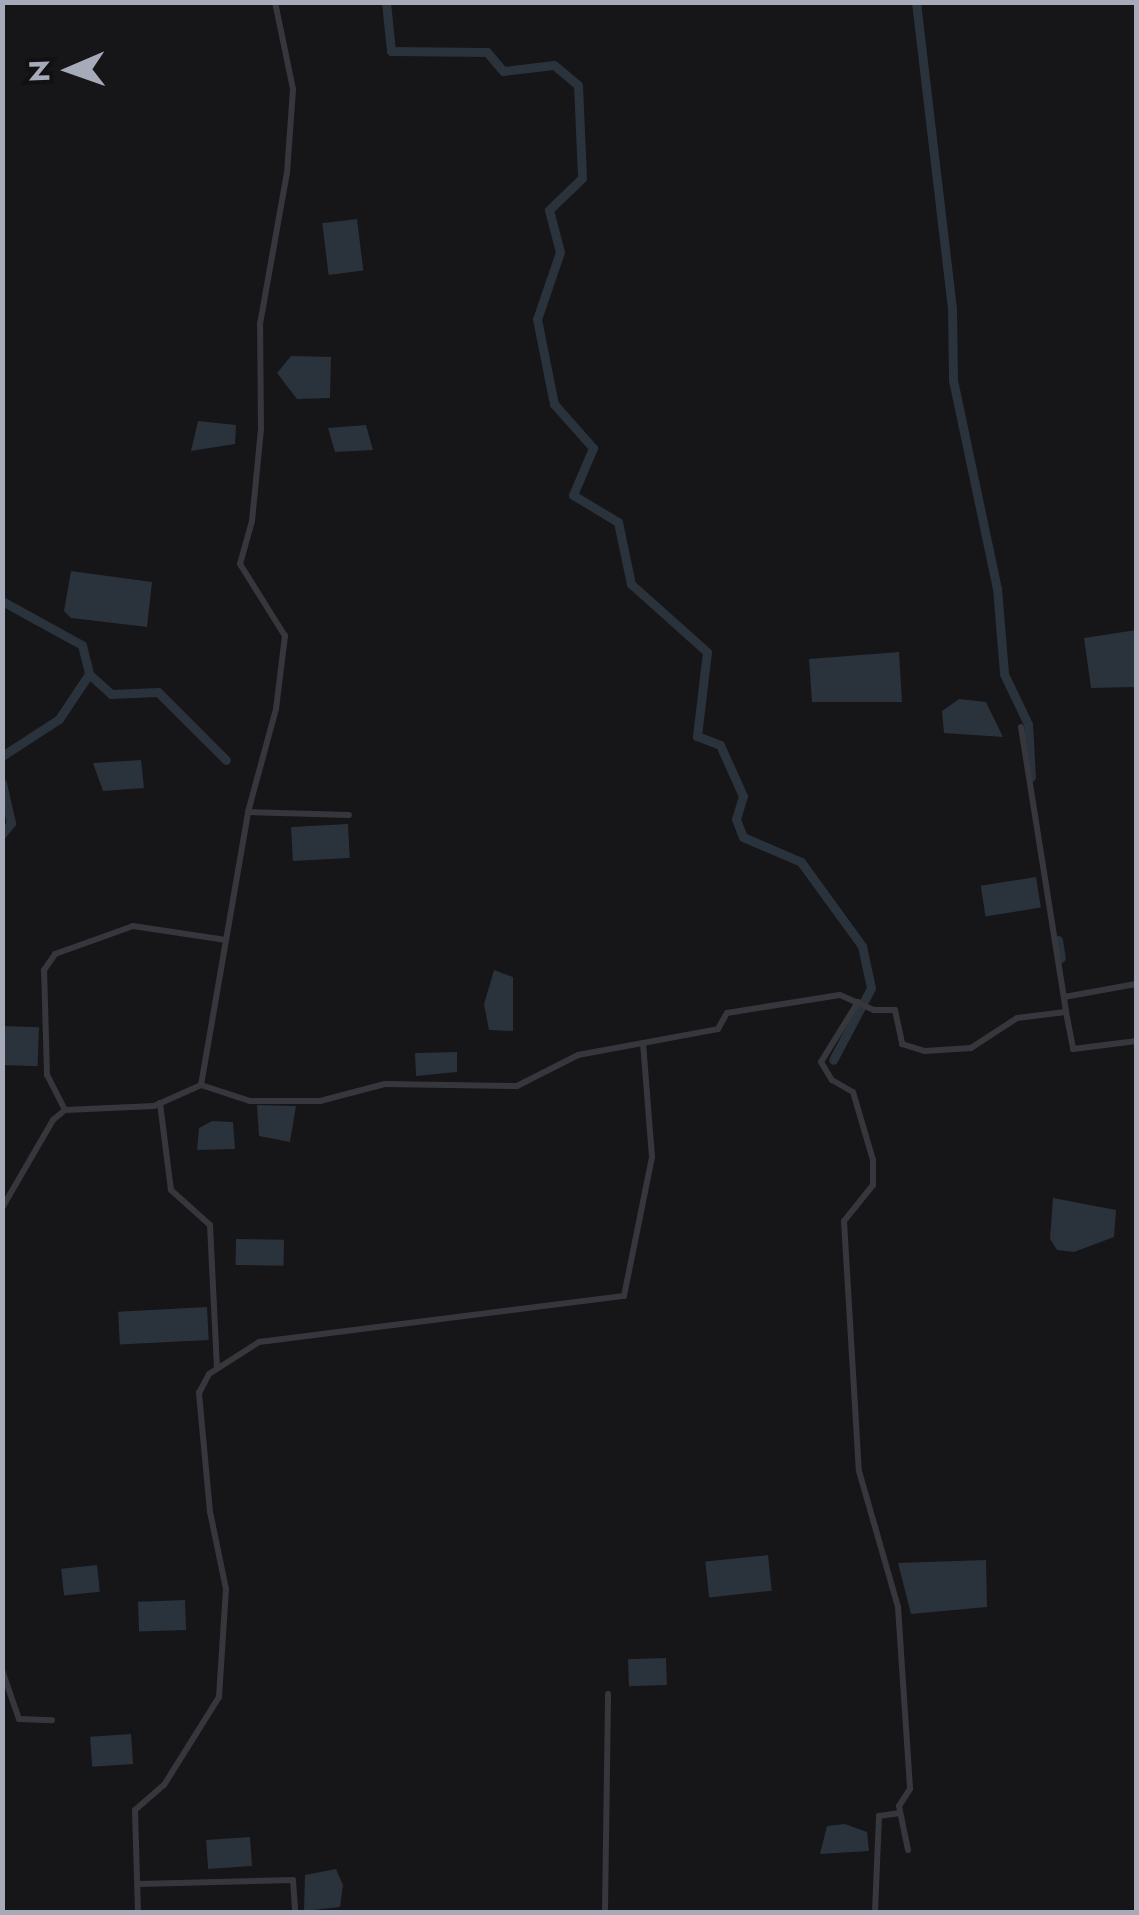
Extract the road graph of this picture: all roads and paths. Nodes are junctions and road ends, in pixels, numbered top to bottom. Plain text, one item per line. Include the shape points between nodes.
1 (275, 2) edge
2 (1020, 727) dead end
3 (248, 812) junction
4 (350, 815) dead end
5 (226, 940) junction
6 (1136, 984) edge
7 (1064, 997) junction
8 (858, 1002) junction
9 (1066, 1012) junction
10 (1136, 1040) edge
11 (644, 1043) junction
12 (201, 1085) junction
13 (160, 1103) junction
14 (66, 1110) junction
15 (2, 1208) edge
16 (217, 1367) junction
17 (2, 1670) edge
18 (608, 1694) dead end
19 (52, 1720) dead end
20 (900, 1813) junction
21 (908, 1850) dead end
22 (138, 1884) junction
23 (138, 1912) edge
24 (295, 1912) edge
25 (605, 1912) edge
26 (875, 1912) edge

1 - 3 street via 292,89 286,173 260,324 261,429 252,521 240,564 284,636 276,709
2 - 7 street
3 - 4 street
3 - 5 street
5 - 12 street
5 - 14 street via 133,926 55,954 44,970 47,1075
6 - 7 street
7 - 9 street
8 - 9 street via 895,1010 902,1044 925,1051 971,1048 1017,1018
8 - 11 street via 840,995 726,1013 718,1029
8 - 20 street via 820,1062 832,1080 853,1092 874,1160 873,1185 844,1221 859,1471 898,1607 910,1790
9 - 10 street via 1073,1049
11 - 12 street via 578,1055 518,1086 386,1084 320,1102 250,1100
11 - 16 street via 652,1157 624,1296 259,1342
12 - 13 street
13 - 14 street
13 - 16 street via 172,1190 210,1224
14 - 15 street via 53,1120
16 - 22 street via 199,1392 210,1512 226,1589 220,1697 164,1784 135,1810
17 - 19 street via 20,1720
18 - 25 street
20 - 21 street
20 - 26 street via 879,1816
22 - 23 street
22 - 24 street via 293,1880

